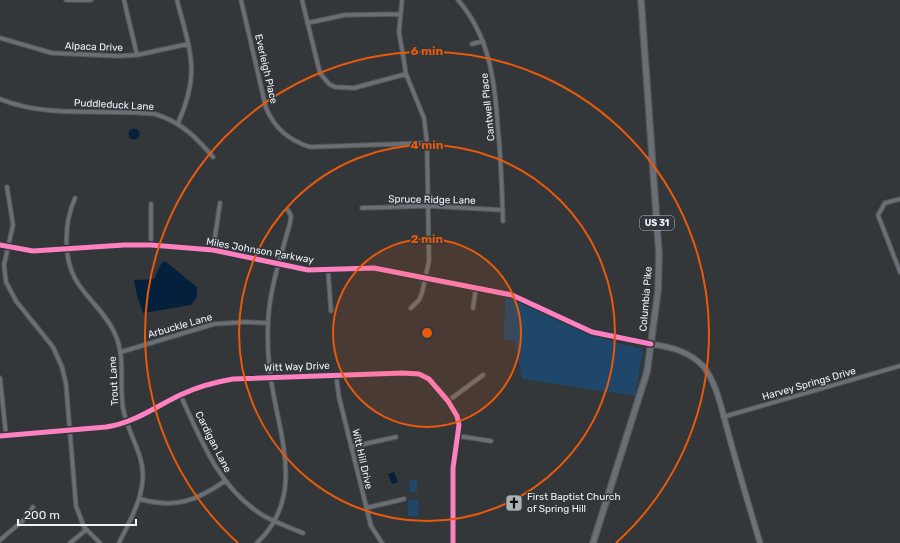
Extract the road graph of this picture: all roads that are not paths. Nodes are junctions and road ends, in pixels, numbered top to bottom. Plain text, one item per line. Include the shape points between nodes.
1 (66, 0) edge
2 (91, 0) edge
3 (124, 0) edge
4 (178, 0) edge
5 (241, 0) edge
6 (302, 0) edge
7 (402, 0) edge
8 (458, 0) edge
9 (641, 0) edge
10 (400, 14) junction
11 (307, 23) junction
12 (0, 38) edge
13 (483, 41) junction
14 (188, 44) junction
15 (472, 44) dead end
16 (137, 55) junction
17 (406, 74) junction
18 (0, 99) edge
19 (178, 123) junction
20 (427, 144) junction
21 (213, 157) dead end
22 (7, 187) dead end
23 (75, 198) dead end
24 (900, 199) edge
25 (220, 203) dead end
26 (151, 204) dead end
27 (428, 206) junction
28 (362, 208) dead end
29 (288, 210) dead end
30 (503, 210) junction
31 (503, 221) dead end
32 (0, 245) edge
33 (151, 245) junction
34 (8, 248) junction
35 (68, 249) junction
36 (214, 250) junction
37 (278, 265) junction
38 (328, 270) junction
39 (900, 272) edge
40 (426, 278) junction
41 (476, 287) junction
42 (411, 308) dead end
43 (473, 308) dead end
44 (331, 311) dead end
45 (268, 323) junction
46 (650, 344) junction
47 (121, 352) junction
48 (900, 366) edge
49 (336, 375) junction
50 (484, 375) dead end
51 (270, 377) junction
52 (0, 378) edge
53 (180, 394) junction
54 (448, 401) junction
55 (723, 417) junction
56 (127, 422) junction
57 (70, 430) junction
58 (6, 435) junction
59 (0, 436) edge
60 (458, 436) junction
61 (396, 437) dead end
62 (491, 441) dead end
63 (351, 447) junction
64 (225, 481) junction
65 (140, 499) junction
66 (404, 500) dead end
67 (33, 507) dead end
68 (366, 508) junction
69 (274, 521) junction
70 (86, 530) junction
71 (303, 533) dead end
72 (0, 540) edge
73 (70, 543) edge
74 (100, 543) edge
75 (118, 543) edge
76 (257, 543) edge
77 (382, 543) edge
78 (453, 543) edge
79 (594, 543) edge
80 (760, 543) edge

1 - 2 street
3 - 16 street
4 - 14 street
5 - 20 street, Everleigh Place via 266,108 284,136 310,147
6 - 11 street
7 - 10 street
8 - 13 street, Cantwell Place via 473,20
9 - 46 main road, Columbia Pike / US 31 via 659,254 658,291
10 - 11 street via 345,15
10 - 17 street via 399,32
11 - 17 street via 320,73 335,87 359,88
12 - 16 street, Alpaca Drive via 60,54
13 - 15 street
13 - 30 street, Cantwell Place via 495,88
14 - 16 street, Alpaca Drive
14 - 19 street via 192,80 189,98
17 - 20 street via 424,118
18 - 19 street, Puddleduck Lane via 41,109 155,114
19 - 21 street, Puddleduck Lane via 198,139
20 - 27 street
22 - 34 street via 13,225
23 - 35 street, Trout Lane via 68,218
24 - 39 street via 885,203 878,215
25 - 36 street
26 - 33 street
27 - 28 street, Spruce Ridge Lane
27 - 30 street, Spruce Ridge Lane
27 - 40 street via 429,251
29 - 37 street via 291,216 290,223
30 - 31 street, Cantwell Place
32 - 34 street, Miles Johnson Parkway
33 - 35 street, Miles Johnson Parkway
33 - 36 street, Miles Johnson Parkway
34 - 35 street, Miles Johnson Parkway via 33,251
34 - 57 street via 4,265 6,282 13,297 49,340 59,359 66,384
35 - 47 street, Trout Lane via 75,280 110,323
36 - 37 street, Miles Johnson Parkway
37 - 38 street, Miles Johnson Parkway
37 - 45 street
38 - 40 street, Miles Johnson Parkway via 374,268
38 - 44 street
40 - 41 street, Miles Johnson Parkway
40 - 42 street via 419,300
41 - 43 street
41 - 46 street, Miles Johnson Parkway via 512,295 592,332
45 - 47 street, Arbuckle Lane via 214,324
45 - 51 street
46 - 55 main road via 679,350 702,365 710,378
46 - 79 main road, Columbia Pike / US 31 via 647,372
47 - 56 street, Trout Lane via 123,403
48 - 55 street, Harvey Springs Drive
49 - 51 street, Witt Way Drive
49 - 54 street, Witt Way Drive via 419,374 432,381
49 - 63 street, Witt Hill Drive
50 - 54 street
51 - 53 street, Witt Way Drive via 225,380
51 - 69 street via 286,465 286,486 282,504
52 - 58 street
53 - 56 street, Witt Way Drive
53 - 64 street, Cardigan Lane
54 - 60 street, Witt Way Drive via 458,421
55 - 80 main road
56 - 57 street, Witt Way Drive via 106,428
56 - 65 street, Trout Lane via 142,463
57 - 58 street, Witt Way Drive
57 - 70 street via 76,506
58 - 59 street, Witt Way Drive
60 - 62 street
60 - 78 street, Witt Way Drive via 453,468
61 - 63 street
63 - 68 street, Witt Hill Drive
64 - 65 street via 205,494 177,503
64 - 69 street, Cardigan Lane via 248,504
65 - 75 street, Trout Lane
66 - 68 street
67 - 72 street via 26,518
68 - 77 street, Witt Hill Drive via 371,526
69 - 71 street, Cardigan Lane
69 - 76 street
70 - 73 street
70 - 74 street

